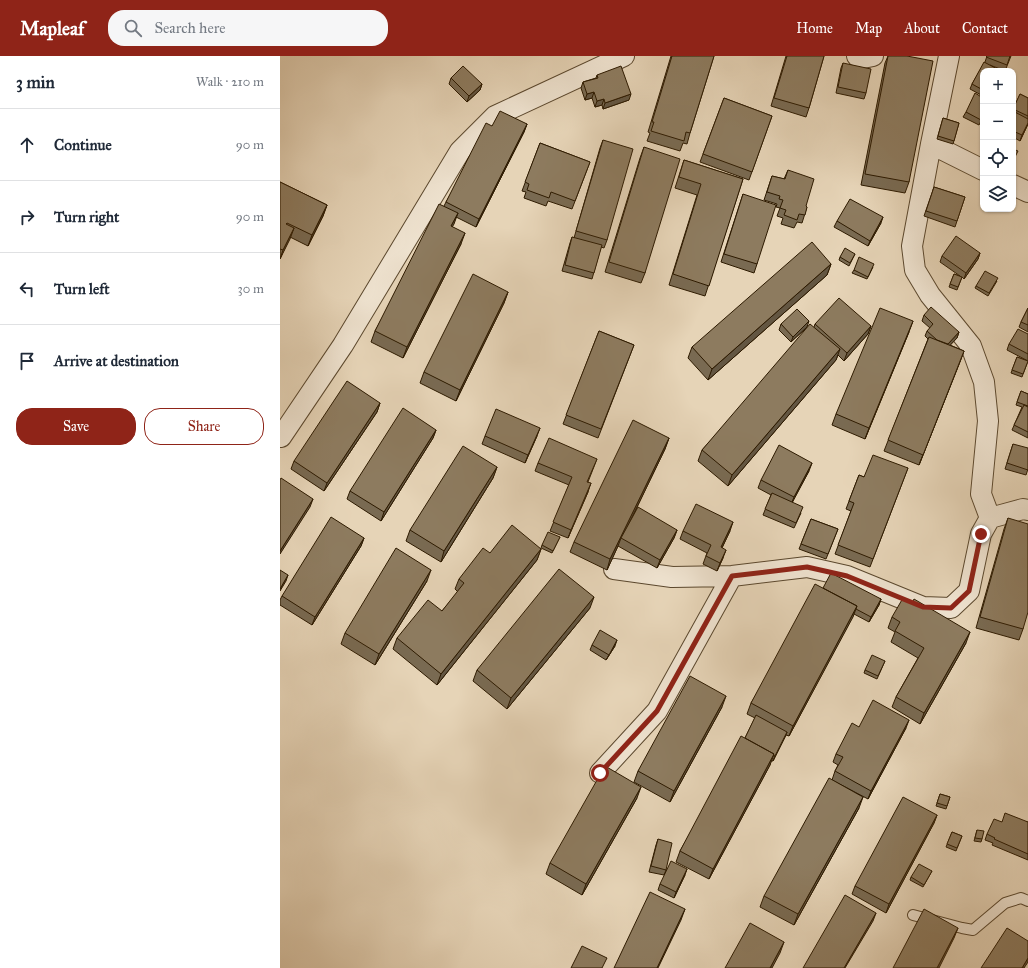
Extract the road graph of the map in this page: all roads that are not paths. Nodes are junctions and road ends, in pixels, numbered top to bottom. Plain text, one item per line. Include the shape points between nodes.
1 (624, 56) edge
2 (857, 56) edge
3 (873, 56) edge
4 (949, 56) edge
5 (931, 144) junction
6 (980, 168) edge
7 (1016, 186) edge
8 (1028, 192) edge
9 (281, 437) dead end
10 (1026, 506) edge
11 (990, 518) junction
12 (614, 568) edge
13 (732, 576) junction
14 (600, 773) edge
15 (1028, 901) edge
16 (913, 915) dead end

1 - 9 street via 495,116 460,151 343,345
2 - 3 street
4 - 5 street
5 - 6 street
5 - 11 street via 912,246 915,270 930,295 971,346 984,382 988,421 981,494
7 - 8 street
10 - 11 street
11 - 13 street via 981,534 969,591 951,608 923,607 847,576 807,567
12 - 13 street via 672,577
13 - 14 street via 657,711
15 - 16 lane via 1021,898 1005,904 973,930

